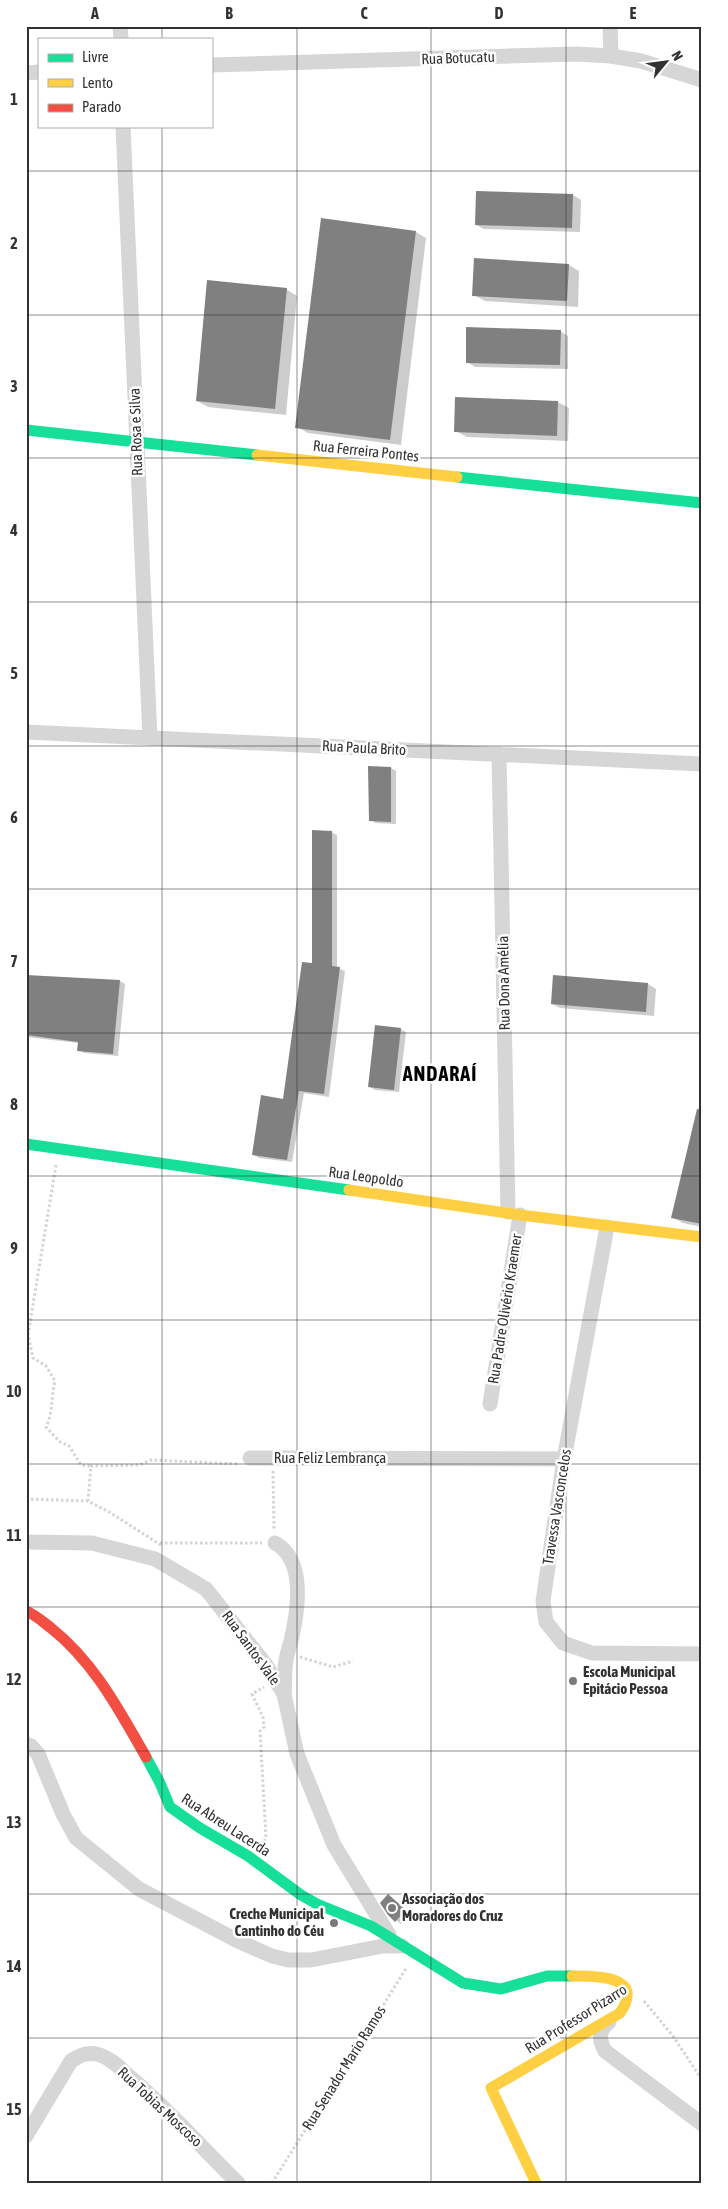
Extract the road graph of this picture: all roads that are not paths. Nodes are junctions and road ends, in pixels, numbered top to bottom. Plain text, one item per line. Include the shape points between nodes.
1 (610, 26) edge
2 (611, 56) junction
3 (212, 65) edge
4 (702, 80) edge
5 (123, 128) edge
6 (26, 430) edge
7 (136, 441) junction
8 (702, 503) edge
9 (26, 732) edge
10 (150, 738) junction
11 (499, 754) junction
12 (702, 764) edge
13 (26, 1144) edge
14 (514, 1214) junction
15 (607, 1227) junction
16 (702, 1237) edge
17 (490, 1404) dead end
18 (250, 1458) road end
19 (564, 1459) junction
20 (26, 1542) edge
21 (275, 1543) road end
22 (26, 1611) edge
23 (702, 1654) edge
24 (284, 1694) junction
25 (26, 1744) edge
26 (390, 1937) junction
27 (409, 1950) junction
28 (624, 2008) junction
29 (702, 2124) edge
30 (26, 2136) edge
31 (236, 2182) edge
32 (536, 2183) edge

1 - 2 street
2 - 3 street, Rua Botucatu via 576,54
2 - 4 street, Rua Botucatu via 641,61
5 - 7 street, Rua Rosa e Silva
6 - 7 street, Rua Ferreira Pontes
7 - 8 street, Rua Ferreira Pontes
7 - 10 street, Rua Rosa e Silva
9 - 10 street, Rua Paula Brito
10 - 11 street, Rua Paula Brito
11 - 12 street, Rua Paula Brito
11 - 14 street, Rua Dona Amélia
13 - 14 street, Rua Leopoldo
14 - 15 street, Rua Leopoldo
14 - 17 street, Rua Padre Olivério Kraemer
15 - 16 street, Rua Leopoldo
15 - 19 street, Travessa Vasconcelos
18 - 19 street, Rua Feliz Lembrança
19 - 23 street, Travessa Vasconcelos via 543,1600 546,1622 563,1642 592,1653
20 - 24 street, Rua Santos Vale via 92,1542 155,1559 206,1589 240,1630
21 - 24 street via 288,1553 296,1572 295,1620 286,1659
22 - 26 street, Rua Abreu Lacerda via 56,1632 98,1676 160,1783 170,1807 248,1856 301,1895
24 - 26 street, Rua Santos Vale via 297,1754 334,1845
25 - 27 street via 38,1754 76,1838 139,1889 240,1942 288,1960 311,1960 384,1946
26 - 27 street, Rua Abreu Lacerda
27 - 28 street, Rua Abreu Lacerda via 462,1983 501,1989 547,1976 615,1979 626,1991
28 - 29 street via 604,2026 600,2035 605,2052
28 - 32 street, Rua Professor Pizarro via 491,2088
30 - 31 street, Rua Tobias Moscoso via 71,2061 79,2055 98,2054 156,2099

